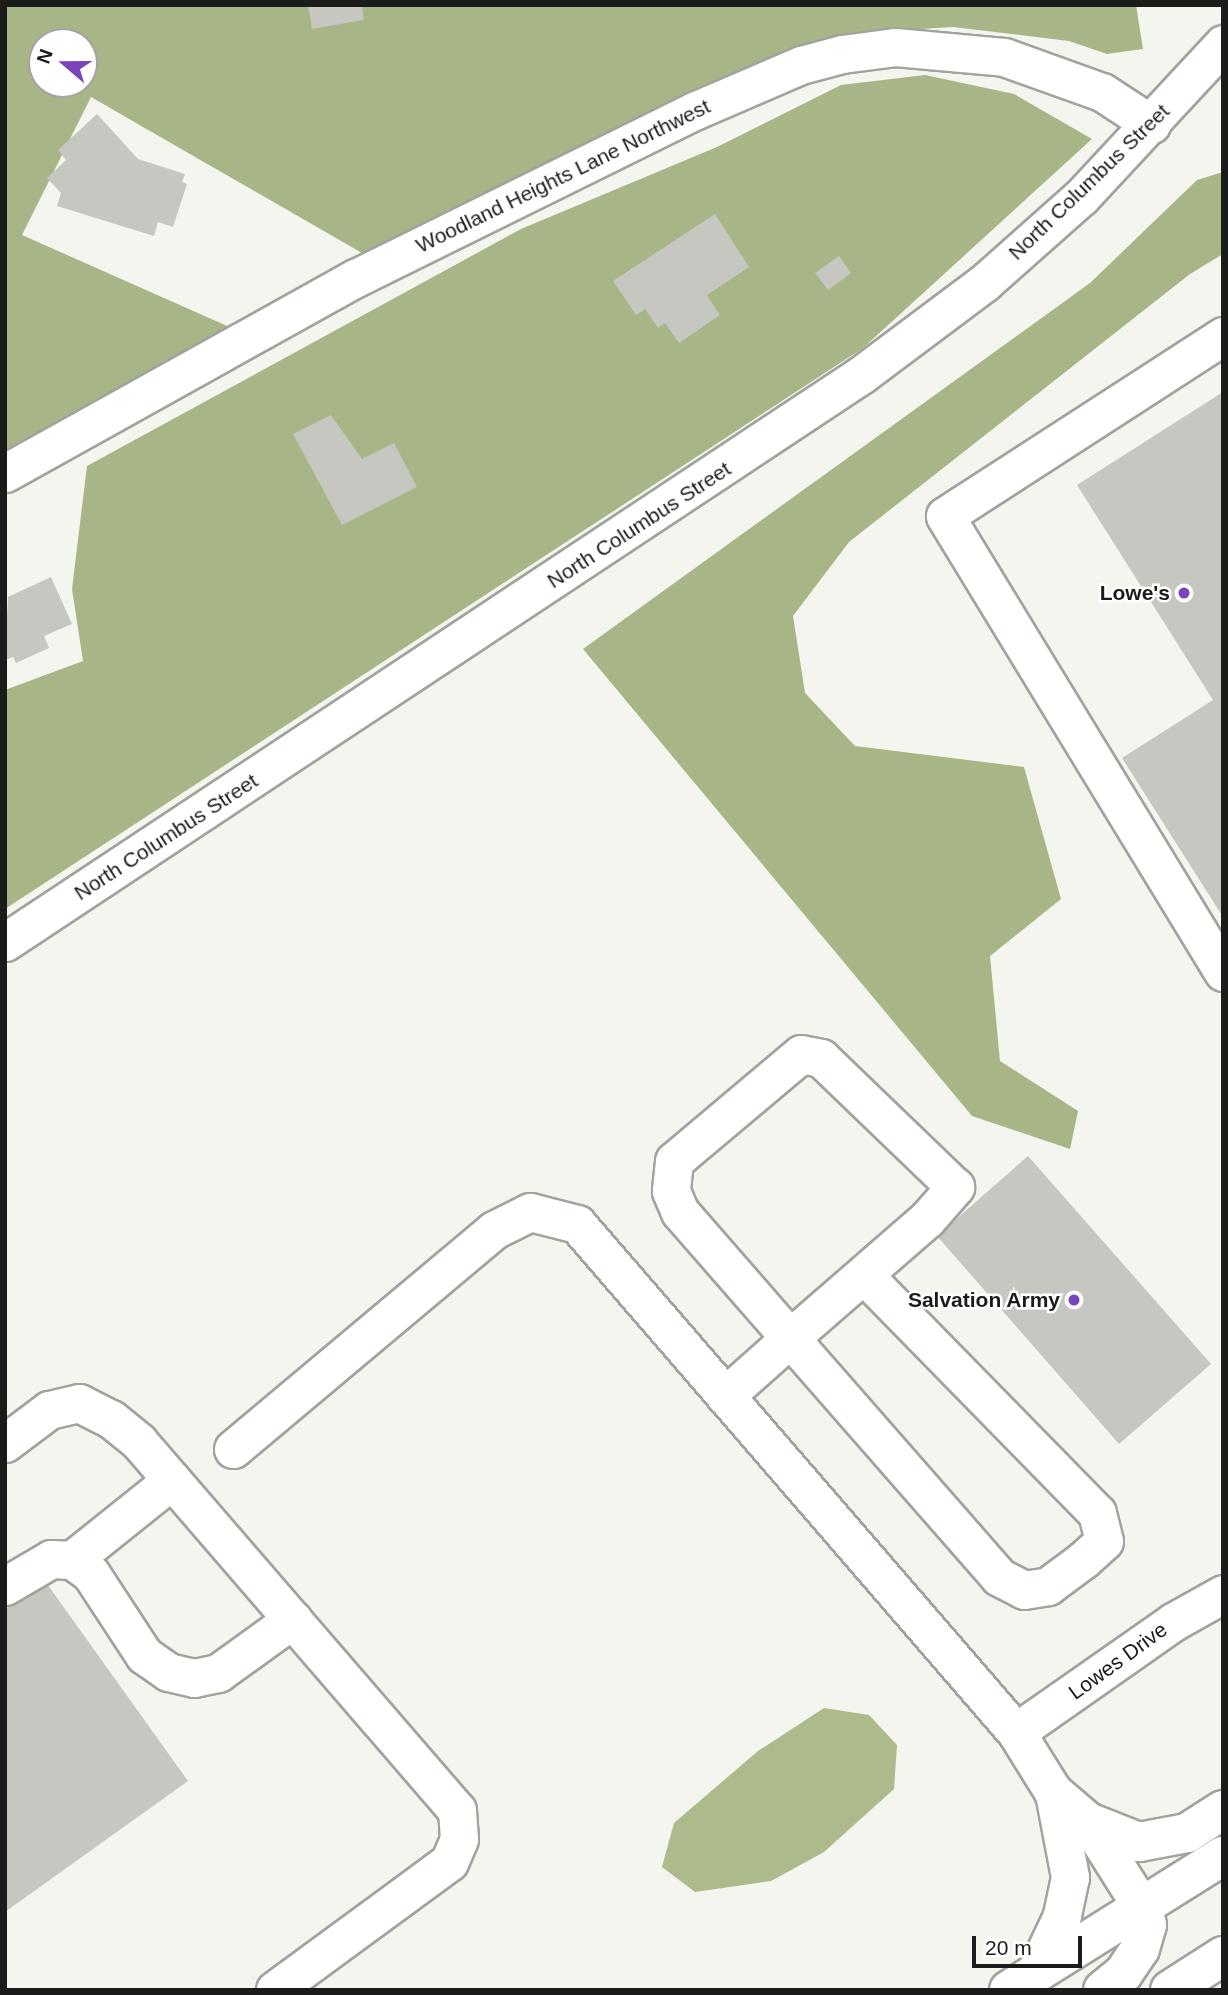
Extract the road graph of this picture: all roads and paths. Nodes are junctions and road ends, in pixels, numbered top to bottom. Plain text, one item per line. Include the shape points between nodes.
1 (1223, 44) edge
2 (1151, 124) junction
3 (1223, 336) edge
4 (5, 473) edge
5 (5, 942) edge
6 (1223, 972) edge
7 (863, 1275) junction
8 (790, 1338) junction
9 (725, 1396) junction
10 (5, 1443) edge
11 (233, 1449) dead end
12 (172, 1480) junction
13 (72, 1560) junction
14 (5, 1586) edge
15 (1223, 1594) edge
16 (293, 1619) junction
17 (1016, 1732) junction
18 (1054, 1793) junction
19 (1223, 1810) edge
20 (1088, 1822) junction
21 (1223, 1856) edge
22 (1143, 1909) junction
23 (1223, 1956) edge
24 (1021, 1982) edge
25 (275, 1990) edge
26 (1103, 1990) edge
27 (1170, 1990) edge

1 - 2 street, North Columbus Street
2 - 4 street, Woodland Heights Lane Northwest via 1102,92 1004,57 895,47 801,65 694,111 356,278
2 - 5 street, North Columbus Street via 1081,197 984,283 861,375
3 - 6 street via 945,516
7 - 8 street
7 - 8 street via 927,1219 955,1187 821,1058 800,1054 674,1161 671,1191 680,1212
7 - 8 street via 1097,1513 1104,1541 1083,1560 1048,1586 1024,1590 999,1577
8 - 9 street
9 - 11 street via 577,1224 530,1212 494,1230
9 - 17 street
10 - 12 street via 49,1410 79,1404 111,1419
12 - 13 street
12 - 16 street
13 - 14 street via 51,1559
13 - 16 street via 91,1574 144,1655 168,1672 194,1678 218,1673
15 - 17 street, Lowes Drive via 1173,1622
16 - 25 street via 457,1810 459,1839 449,1862
17 - 18 street
18 - 20 main road
18 - 24 street via 1070,1877 1062,1916
19 - 20 main road via 1187,1833 1151,1841 1118,1836
20 - 22 street
21 - 22 main road
22 - 24 main road
22 - 26 main road via 1147,1925 1140,1949 1123,1974
23 - 27 main road

